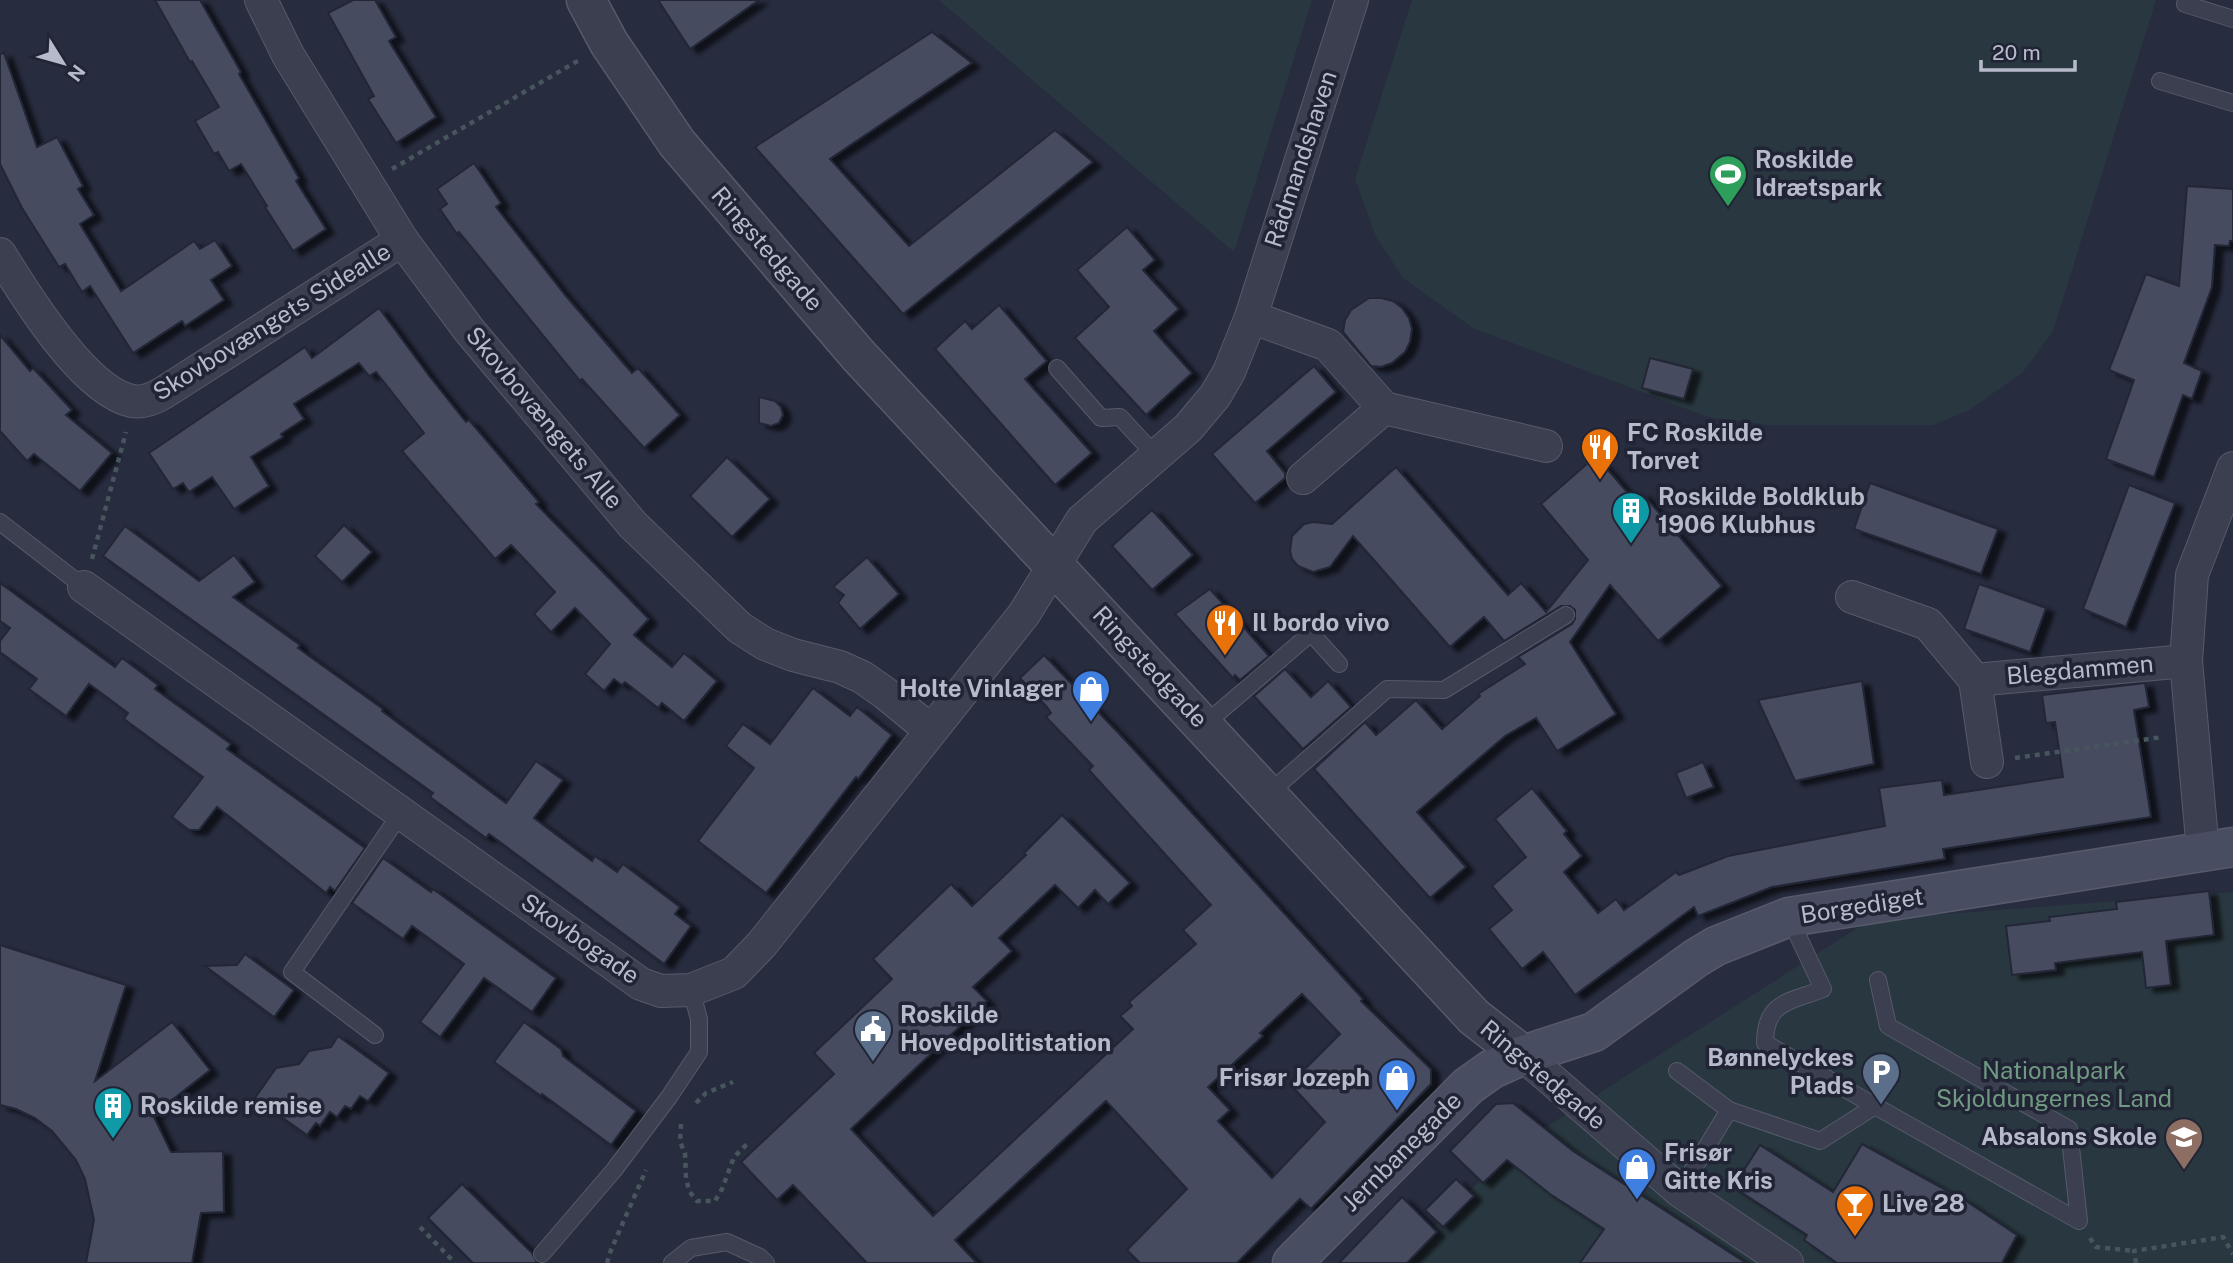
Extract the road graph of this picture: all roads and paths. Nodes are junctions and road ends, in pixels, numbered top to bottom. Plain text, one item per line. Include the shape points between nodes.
1 (261, 0) edge
2 (586, 0) edge
3 (1352, 0) edge
4 (2185, 4) dead end
5 (2233, 19) edge
6 (609, 43) junction
7 (2160, 81) dead end
8 (2233, 103) edge
9 (366, 183) junction
10 (402, 240) junction
11 (0, 254) edge
12 (1251, 317) junction
13 (1057, 368) dead end
14 (134, 401) junction
15 (1384, 408) junction
16 (1546, 446) dead end
17 (1156, 456) junction
18 (2233, 468) edge
19 (1303, 478) dead end
20 (0, 522) edge
21 (1055, 566) junction
22 (84, 587) junction
23 (1852, 597) dead end
24 (1566, 615) dead end
25 (2186, 661) junction
26 (1339, 664) dead end
27 (1975, 680) junction
28 (1204, 725) junction
29 (930, 730) junction
30 (2192, 733) junction
31 (1987, 761) joint
32 (1268, 794) junction
33 (401, 813) junction
34 (2218, 849) edge
35 (1789, 917) junction
36 (1878, 980) dead end
37 (691, 990) junction
38 (375, 1035) dead end
39 (1523, 1055) junction
40 (1677, 1071) dead end
41 (733, 1082) dead end
42 (1875, 1106) junction
43 (690, 1108) dead end
44 (1730, 1110) junction
45 (685, 1118) dead end
46 (639, 1137) junction
47 (748, 1143) dead end
48 (1680, 1191) junction
49 (2079, 1221) junction
50 (420, 1227) dead end
51 (2223, 1237) junction
52 (2233, 1237) edge
53 (2133, 1251) junction
54 (542, 1254) dead end
55 (2233, 1255) edge
56 (453, 1263) edge
57 (607, 1263) edge
58 (671, 1263) edge
59 (766, 1263) edge
60 (1292, 1263) edge
61 (1787, 1263) edge
62 (2136, 1263) edge

1 - 9 street, Skovbovængets Alle via 288,55
2 - 6 street, Ringstedgade
3 - 12 street, Rådmandshaven
4 - 5 lane
6 - 9 path
6 - 21 street, Ringstedgade via 681,148 858,355
7 - 8 lane
9 - 10 street, Skovbovængets Alle
10 - 14 street, Skovbovængets Sidealle via 163,393
10 - 29 street, Skovbovængets Alle via 469,330 633,525 740,628 765,645 862,677
11 - 14 street, Skovbovængets Sidealle via 84,372 114,395
12 - 15 street via 1328,345
12 - 17 street, Rådmandshaven via 1214,396 1188,428
13 - 17 lane via 1101,418 1120,417
14 - 22 path
15 - 16 street
15 - 19 street
17 - 21 street, Rådmandshaven via 1082,520
18 - 25 street, Blegdammen via 2192,575
20 - 22 lane
21 - 28 street, Ringstedgade
21 - 29 street, Skovbogade via 1024,614
22 - 33 street, Skovbogade
23 - 27 street, Blegdammen via 1928,624
24 - 32 lane via 1444,690 1387,689
25 - 27 street, Blegdammen
25 - 30 street, Blegdammen
26 - 28 lane via 1311,633
27 - 31 street, Blegdammen
28 - 32 street, Ringstedgade
29 - 37 street, Skovbogade via 761,944 733,972
30 - 31 path
30 - 34 street, Blegdammen
32 - 39 street, Ringstedgade via 1474,1017
33 - 37 street, Skovbogade via 641,984 661,991
33 - 38 lane via 292,972
34 - 35 main road, Borgediget
35 - 39 main road, Borgediget via 1716,946 1594,1031
35 - 42 lane via 1824,989 1778,1006 1765,1024 1765,1044
36 - 49 lane via 1888,1026 2069,1129
37 - 46 lane via 699,1019 699,1052
39 - 48 street, Ringstedgade
39 - 60 main road, Jernbanegade via 1468,1086
40 - 44 lane
41 - 43 path via 706,1093
42 - 44 lane via 1820,1141
42 - 49 lane
44 - 48 lane
45 - 47 path via 679,1128 680,1142 689,1191 697,1200 715,1200 734,1157
46 - 54 lane
46 - 57 path via 648,1149 646,1171
48 - 61 street, Ringstedgade
49 - 53 path via 2096,1247
50 - 56 path
51 - 52 path
51 - 53 path
51 - 55 path
53 - 62 path
58 - 59 lane via 691,1248 727,1242

